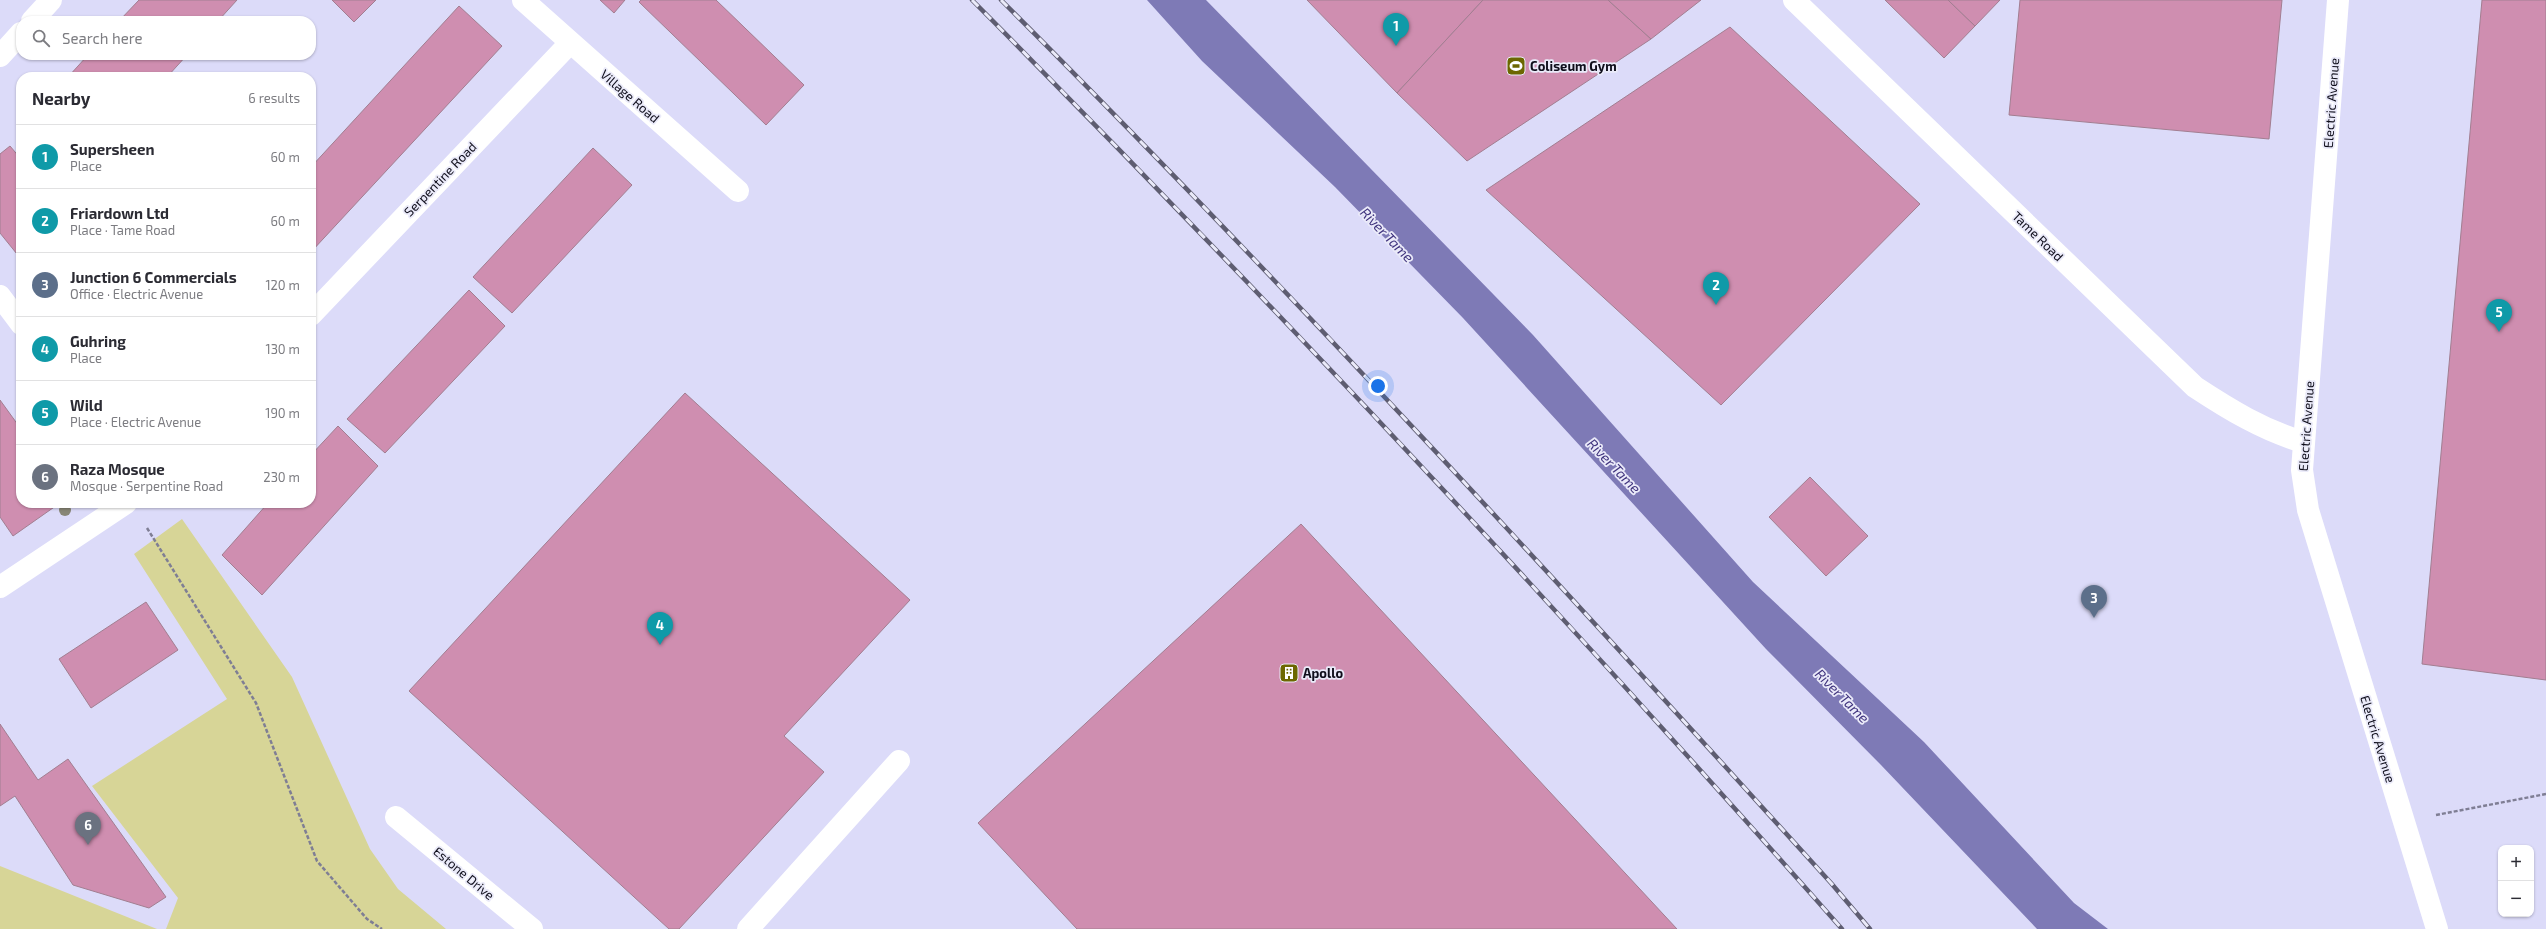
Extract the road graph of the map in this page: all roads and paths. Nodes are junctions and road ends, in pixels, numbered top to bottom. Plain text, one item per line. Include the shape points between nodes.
1 (51, 0) edge
2 (523, 0) edge
3 (1794, 0) edge
4 (2338, 0) edge
5 (37, 16) edge
6 (16, 38) edge
7 (570, 44) junction
8 (0, 56) edge
9 (738, 192) dead end
10 (0, 296) edge
11 (316, 311) edge
12 (16, 317) edge
13 (2303, 442) junction
14 (118, 508) edge
15 (143, 522) dead end
16 (0, 587) edge
17 (899, 761) dead end
18 (2546, 794) edge
19 (396, 816) dead end
20 (2404, 821) junction
21 (382, 929) edge
22 (532, 929) edge
23 (748, 929) edge
24 (2437, 929) edge

1 - 5 street
2 - 7 street, Village Road
3 - 13 street, Tame Road via 2195,387 2258,425
4 - 13 street, Electric Avenue
6 - 8 street
7 - 9 street, Village Road
7 - 11 street, Serpentine Road
10 - 12 street
13 - 20 street, Electric Avenue via 2302,470 2308,510
14 - 16 street
15 - 21 path via 256,703 317,861 366,920
17 - 23 street
18 - 20 path
19 - 22 street, Estone Drive
20 - 24 street, Electric Avenue

